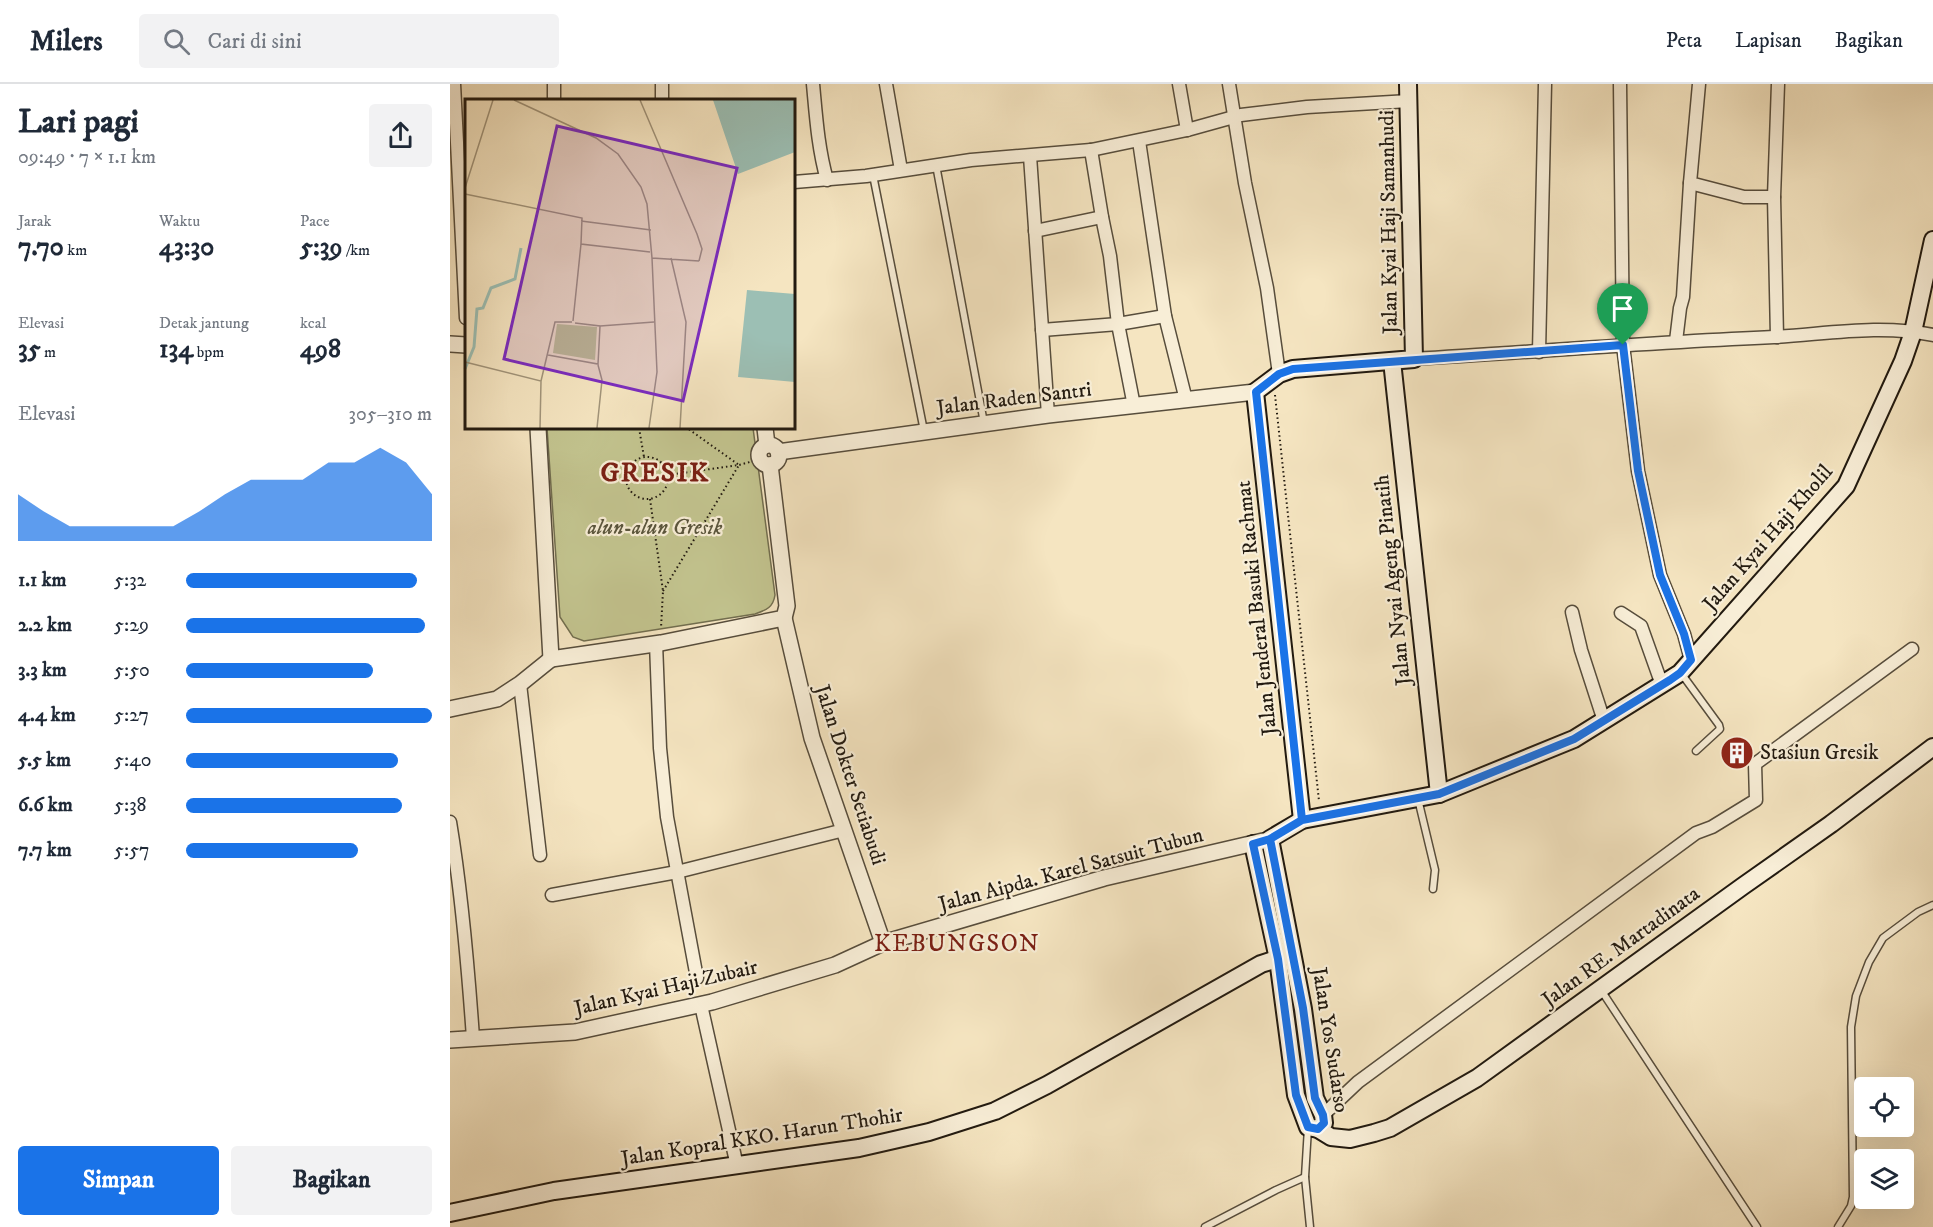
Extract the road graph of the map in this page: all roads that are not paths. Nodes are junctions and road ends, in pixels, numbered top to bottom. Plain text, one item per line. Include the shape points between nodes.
1 (454, 84) edge
2 (813, 84) edge
3 (886, 84) edge
4 (1179, 84) edge
5 (1229, 84) edge
6 (1545, 84) edge
7 (1620, 84) edge
8 (1700, 84) edge
9 (1778, 84) edge
10 (1409, 92) edge
11 (1234, 117) junction
12 (1187, 130) junction
13 (1139, 141) junction
14 (1091, 150) junction
15 (1030, 156) junction
16 (936, 165) junction
17 (901, 170) junction
18 (873, 175) junction
19 (827, 180) junction
20 (795, 182) edge
21 (1690, 183) junction
22 (1774, 197) junction
23 (1102, 217) junction
24 (1035, 231) junction
25 (1933, 240) edge
26 (465, 298) edge
27 (1166, 316) junction
28 (1118, 324) junction
29 (1042, 330) junction
30 (1913, 332) junction
31 (1933, 335) edge
32 (1777, 337) junction
33 (1676, 341) junction
34 (450, 344) edge
35 (465, 345) edge
36 (1623, 345) junction
37 (1539, 352) junction
38 (1414, 359) junction
39 (1392, 361) junction
40 (1276, 377) junction
41 (1256, 392) junction
42 (1185, 400) junction
43 (1134, 406) junction
44 (1048, 415) junction
45 (984, 424) junction
46 (538, 429) edge
47 (765, 429) edge
48 (924, 432) junction
49 (769, 455) junction
50 (1572, 612) dead end
51 (1621, 613) dead end
52 (784, 618) junction
53 (658, 643) junction
54 (1912, 650) dead end
55 (551, 659) junction
56 (1686, 666) junction
57 (520, 684) junction
58 (1662, 685) junction
59 (450, 709) edge
60 (1604, 721) junction
61 (1933, 747) edge
62 (1696, 750) dead end
63 (1439, 794) junction
64 (1418, 798) junction
65 (1302, 820) junction
66 (450, 822) edge
67 (844, 830) junction
68 (1270, 839) junction
69 (1253, 844) junction
70 (540, 855) dead end
71 (677, 872) junction
72 (1432, 890) dead end
73 (552, 895) dead end
74 (1933, 905) edge
75 (883, 943) junction
76 (1286, 957) junction
77 (697, 978) dead end
78 (1600, 989) junction
79 (701, 1005) junction
80 (473, 1038) junction
81 (450, 1040) edge
82 (1316, 1124) junction
83 (737, 1166) junction
84 (1305, 1178) junction
85 (450, 1213) edge
86 (1204, 1227) edge
87 (1310, 1227) edge
88 (1757, 1227) edge
89 (1838, 1227) edge

1 - 26 street
2 - 19 street
3 - 17 street
4 - 12 street
5 - 11 street
6 - 37 street
7 - 36 street
8 - 21 street
9 - 22 street
10 - 11 street
10 - 38 main road, Jalan Kyai Haji Samanhudi
11 - 12 street
11 - 40 street via 1267,288
12 - 13 street
13 - 14 street
13 - 27 street
14 - 15 street
14 - 23 street
15 - 16 street
15 - 24 street
16 - 17 street
16 - 45 lane
17 - 18 street
18 - 19 street
18 - 48 lane
19 - 20 street
21 - 22 street via 1744,197
21 - 33 street via 1683,297
22 - 32 street
23 - 24 street
23 - 28 street
24 - 29 street
25 - 30 main road, Jalan Kyai Haji Kholil
27 - 28 street
27 - 42 street
28 - 29 street
28 - 43 street
29 - 44 street
30 - 31 street
30 - 32 street via 1878,329
30 - 56 main road, Jalan Kyai Haji Kholil via 1846,486
32 - 33 street
33 - 36 street
34 - 35 street
36 - 37 street
36 - 56 street via 1638,471 1660,575 1684,634
37 - 38 street
38 - 39 main road
39 - 40 main road via 1293,369
39 - 63 main road, Jalan Nyai Ageng Pinatih
40 - 41 main road
41 - 42 street, Jalan Raden Santri
41 - 65 main road, Jalan Jenderal Basuki Rachmat
42 - 43 street, Jalan Raden Santri
43 - 44 street, Jalan Raden Santri
44 - 45 street, Jalan Raden Santri
45 - 48 street, Jalan Raden Santri
46 - 55 street
47 - 49 street, Jalan Dokter Setiabudi
48 - 49 street, Jalan Raden Santri
49 - 52 street, Jalan Dokter Setiabudi via 787,606
50 - 60 street
51 - 58 street via 1641,626
52 - 53 street
52 - 67 street, Jalan Dokter Setiabudi via 812,738
53 - 55 street
53 - 71 street via 660,748
54 - 82 street via 1755,764 1756,800 1696,834 1358,1082
55 - 57 street
56 - 58 main road, Jalan Kyai Haji Kholil
56 - 62 lane via 1720,729
57 - 59 street via 497,699
57 - 70 street
58 - 60 main road, Jalan Kyai Haji Kholil
60 - 63 main road, Jalan Kyai Haji Kholil via 1574,739
61 - 78 main road, Jalan RE. Martadinata
63 - 64 main road, Jalan Kyai Haji Kholil
64 - 65 main road, Jalan Kyai Haji Kholil
64 - 72 lane via 1435,870
65 - 68 main road, Jalan Kyai Haji Kholil
66 - 80 street via 458,868
67 - 71 street
67 - 75 street, Jalan Dokter Setiabudi
68 - 69 street, Jalan Aipda. Karel Satsuit Tubun
68 - 76 main road, Jalan Yos Sudarso
69 - 75 street, Jalan Aipda. Karel Satsuit Tubun via 1104,878
69 - 76 main road, Jalan Yos Sudarso
71 - 73 street
71 - 77 street
74 - 89 lane via 1883,938 1856,996 1851,1027 1853,1197
75 - 79 street, Jalan Kyai Haji Zubair via 835,965
76 - 82 main road, Jalan Yos Sudarso via 1303,1008
76 - 83 main road, Jalan Kopral KKO. Harun Thohir via 1261,964 995,1111 859,1148
78 - 82 main road, Jalan RE. Martadinata via 1477,1078 1390,1128 1350,1138 1330,1137
78 - 88 lane
79 - 80 street, Jalan Kyai Haji Zubair via 575,1032
79 - 83 street
80 - 81 street, Jalan Kyai Haji Zubair
82 - 84 lane
83 - 85 main road, Jalan Kopral KKO. Harun Thohir via 554,1191
84 - 86 lane
84 - 87 lane

